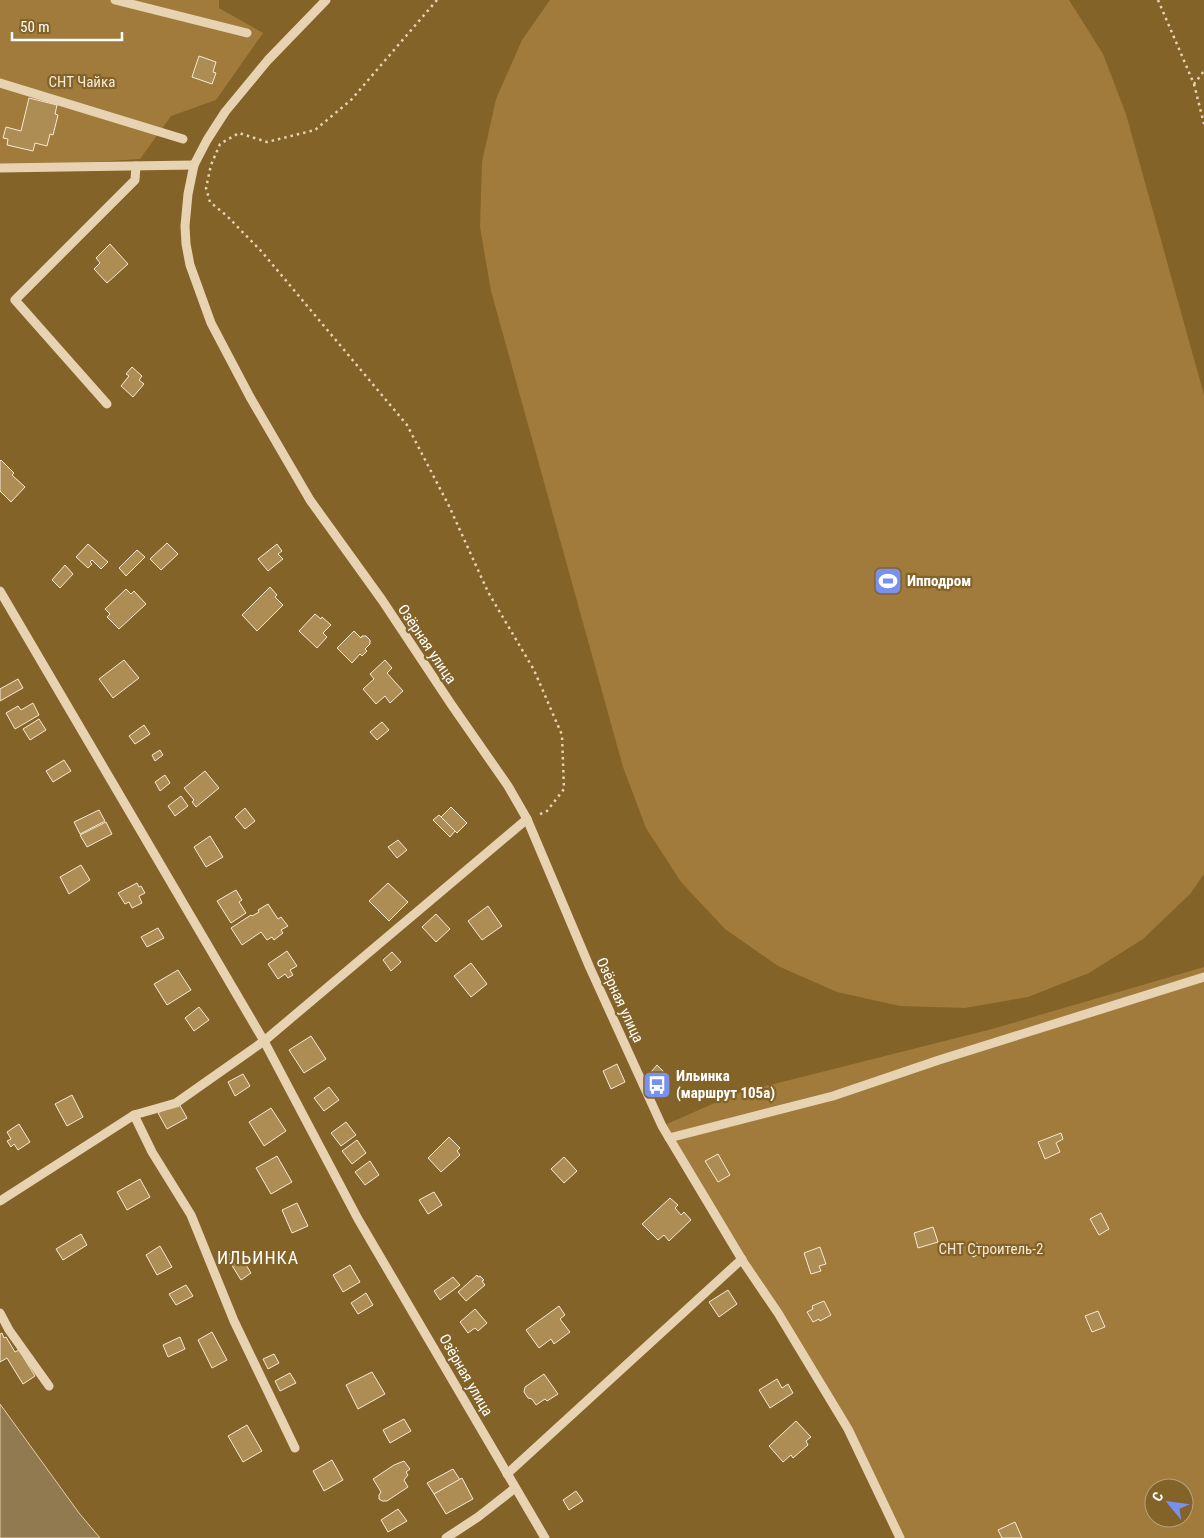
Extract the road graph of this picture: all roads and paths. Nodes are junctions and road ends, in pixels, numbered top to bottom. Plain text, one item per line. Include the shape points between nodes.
1 (115, 0) edge
2 (326, 0) edge
3 (437, 0) edge
4 (1158, 0) edge
5 (247, 33) dead end
6 (1204, 71) edge
7 (0, 83) edge
8 (1194, 84) junction
9 (1204, 124) edge
10 (183, 139) dead end
11 (194, 165) junction
12 (136, 166) junction
13 (0, 168) edge
14 (107, 404) dead end
15 (0, 590) edge
16 (527, 819) junction
17 (1204, 977) edge
18 (264, 1041) junction
19 (134, 1115) junction
20 (669, 1138) junction
21 (0, 1201) edge
22 (742, 1259) junction
23 (0, 1313) edge
24 (49, 1386) dead end
25 (295, 1448) dead end
26 (508, 1474) junction
27 (515, 1488) junction
28 (446, 1538) edge
29 (545, 1538) edge
30 (900, 1538) edge

1 - 5 street
2 - 11 street, Озёрная улица via 268,60 225,112
3 - 16 path via 351,100 315,130 267,142 239,132 220,144 206,188 210,202 262,252 406,424 450,506 488,592 534,670 562,735 564,789 547,811
4 - 8 path
6 - 8 path
7 - 10 street
8 - 9 path
11 - 12 street
11 - 16 street, Озёрная улица via 188,194 186,244 190,265 216,331 310,500 382,600
12 - 13 street
12 - 14 street via 135,180 15,300
15 - 18 street, Озёрная улица
16 - 18 street
16 - 20 street, Озёрная улица via 590,968
17 - 20 street via 833,1096
18 - 19 street via 176,1103
18 - 26 street, Озёрная улица via 358,1219
19 - 21 street
19 - 25 street via 152,1152 191,1215 234,1321
20 - 22 street, Озёрная улица
22 - 26 street
22 - 30 street, Озёрная улица via 848,1429
23 - 24 street
26 - 27 street, Озёрная улица
27 - 28 street
27 - 29 street, Озёрная улица

